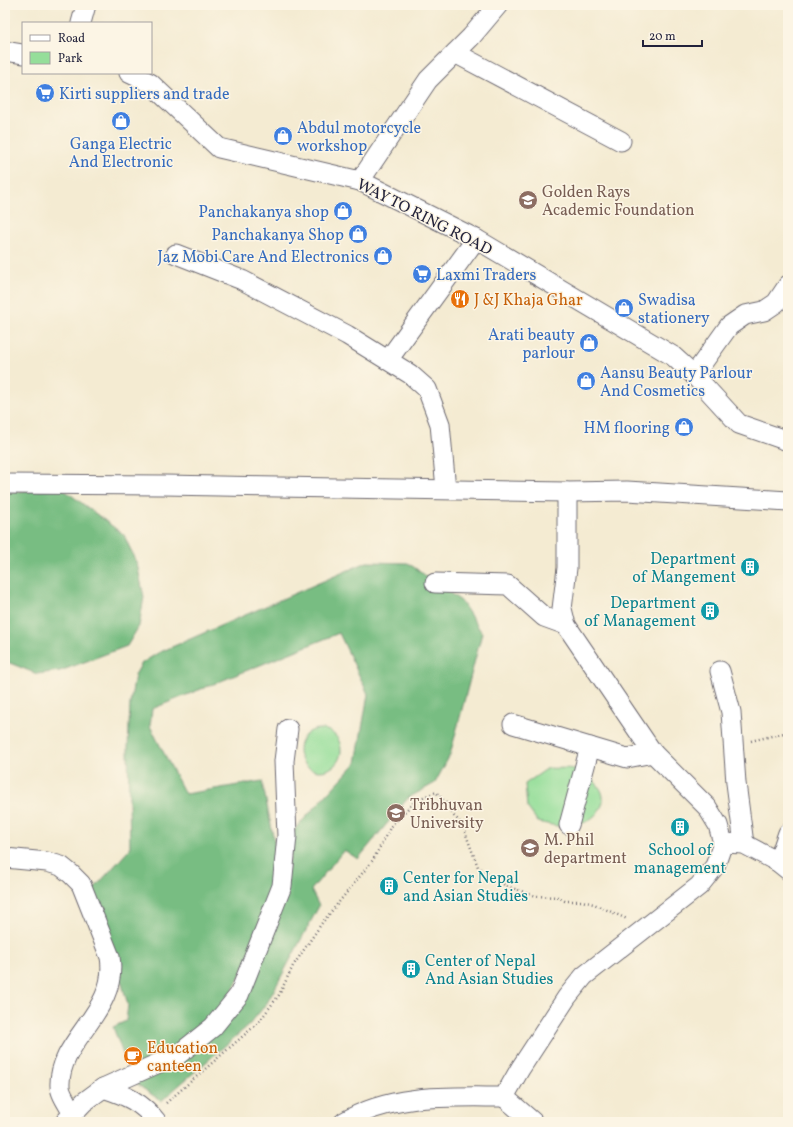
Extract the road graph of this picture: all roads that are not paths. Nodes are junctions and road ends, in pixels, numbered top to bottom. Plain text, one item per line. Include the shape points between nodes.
1 (86, 5) edge
2 (498, 5) edge
3 (81, 22) edge
4 (5, 51) edge
5 (456, 53) junction
6 (22, 54) edge
7 (131, 74) edge
8 (621, 141) dead end
9 (360, 181) junction
10 (476, 239) junction
11 (176, 254) dead end
12 (788, 285) edge
13 (388, 360) junction
14 (694, 375) junction
15 (788, 441) edge
16 (5, 484) edge
17 (446, 489) junction
18 (568, 492) junction
19 (788, 501) edge
20 (435, 583) dead end
21 (566, 625) junction
22 (720, 671) dead end
23 (513, 724) dead end
24 (288, 729) dead end
25 (590, 748) junction
26 (653, 753) junction
27 (569, 825) dead end
28 (788, 833) edge
29 (723, 843) junction
30 (744, 844) junction
31 (5, 858) edge
32 (783, 866) edge
33 (103, 1088) junction
34 (504, 1097) junction
35 (69, 1118) edge
36 (154, 1118) edge
37 (344, 1122) edge
38 (533, 1122) edge

1 - 3 street
2 - 5 street
4 - 6 street
5 - 8 street
5 - 9 street via 428,80
7 - 9 street, WAY TO RING ROAD via 150,83 219,148
9 - 10 street, WAY TO RING ROAD
10 - 13 street
10 - 14 street, WAY TO RING ROAD via 672,356
11 - 13 street via 242,280
12 - 14 street via 776,304 764,311 745,315 729,326
13 - 17 street via 427,389 440,424
14 - 15 street, WAY TO RING ROAD via 739,424
16 - 17 street
17 - 18 street
18 - 19 street via 627,491
18 - 21 street via 567,568 562,609
20 - 21 street via 508,585 544,617
21 - 26 street
22 - 30 street via 731,712
23 - 25 street
24 - 33 street via 284,761 287,836 282,886 239,995 213,1027 179,1054
25 - 26 street via 627,758
25 - 27 street
26 - 29 street via 707,807 718,825
28 - 32 street
29 - 30 street
29 - 34 street via 715,866 699,886 584,976 567,997
30 - 32 street
31 - 35 street via 47,862 61,866 72,874 81,884 110,957 111,980 101,1006 64,1062 60,1087
33 - 35 street via 84,1102
33 - 36 street via 130,1097
34 - 37 street via 446,1097 401,1101 362,1112
34 - 38 street

